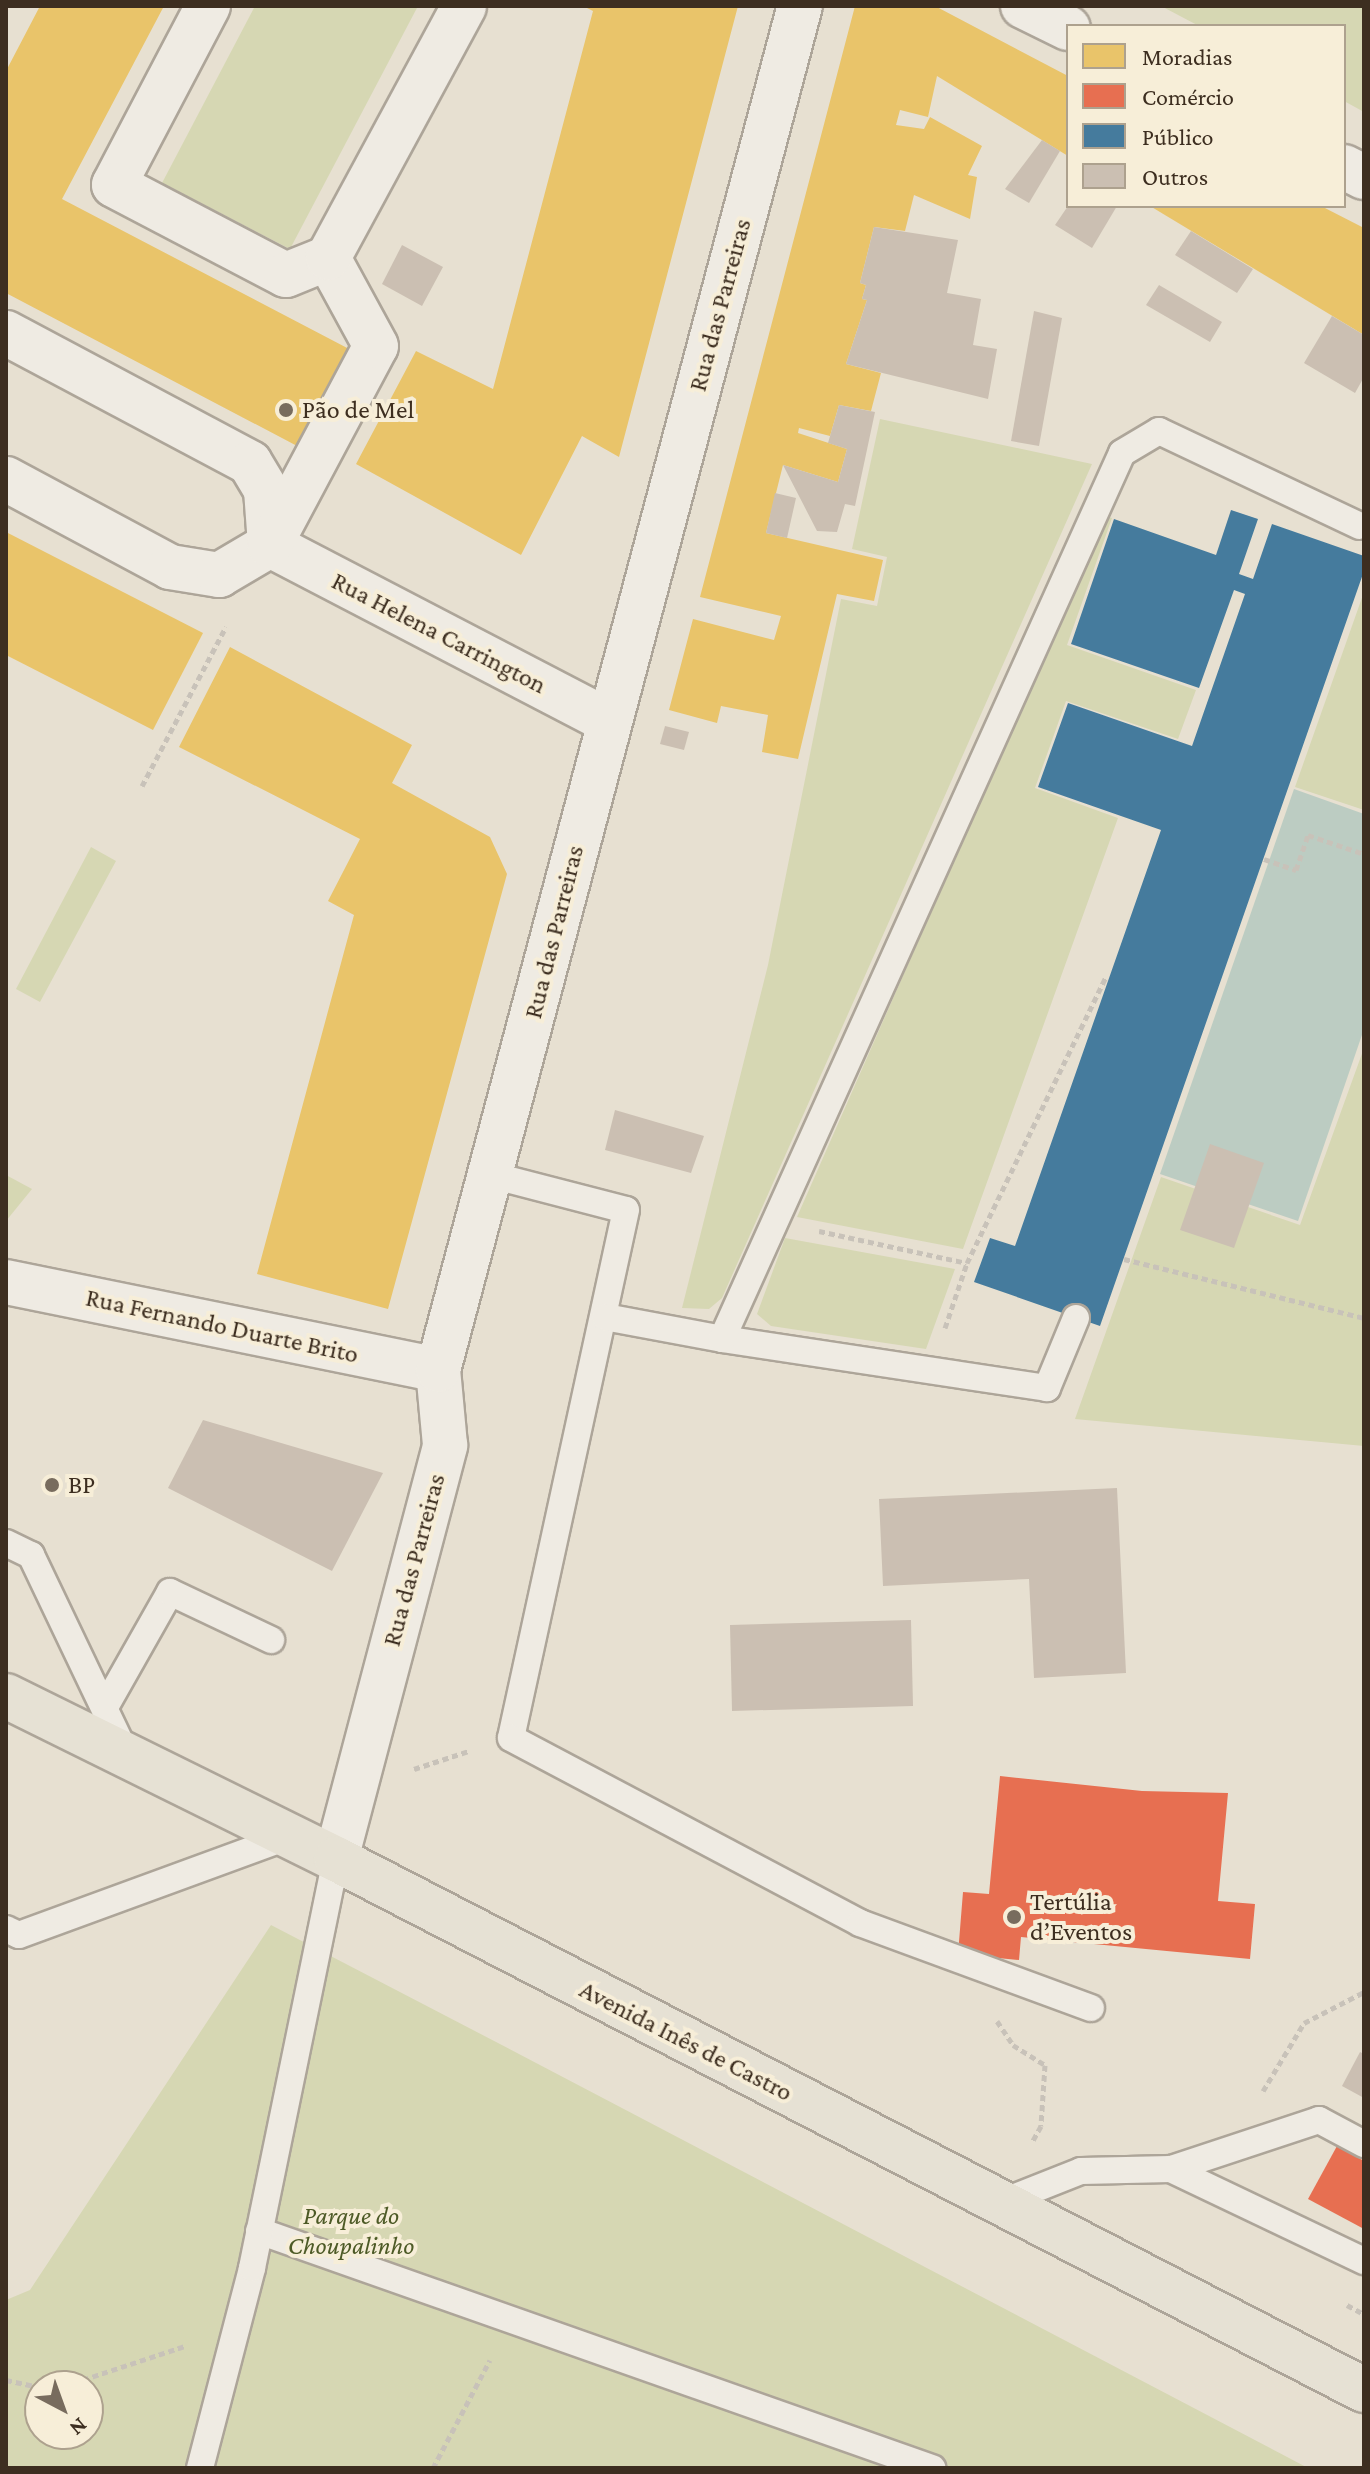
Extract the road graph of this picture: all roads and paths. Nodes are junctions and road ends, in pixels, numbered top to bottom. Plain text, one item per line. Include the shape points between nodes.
1 (208, 6) edge
2 (464, 6) edge
3 (800, 6) edge
4 (1023, 6) edge
5 (1066, 27) edge
6 (1346, 168) edge
7 (1364, 177) edge
8 (328, 258) junction
9 (6, 333) edge
10 (6, 479) edge
11 (1360, 526) dead end
12 (270, 545) junction
13 (212, 652) dead end
14 (608, 721) junction
15 (142, 786) dead end
16 (1364, 854) edge
17 (1264, 859) dead end
18 (1106, 977) dead end
19 (491, 1175) junction
20 (775, 1222) junction
21 (1124, 1259) dead end
22 (967, 1263) junction
23 (6, 1282) edge
24 (605, 1317) junction
25 (1076, 1318) dead end
26 (1364, 1318) edge
27 (722, 1339) junction
28 (931, 1368) junction
29 (438, 1370) junction
30 (6, 1543) edge
31 (271, 1640) dead end
32 (6, 1696) edge
33 (105, 1707) junction
34 (511, 1738) junction
35 (127, 1758) junction
36 (405, 1772) dead end
37 (289, 1836) junction
38 (336, 1859) junction
39 (6, 1929) edge
40 (1364, 1992) edge
41 (1091, 2008) dead end
42 (1045, 2065) dead end
43 (1041, 2126) dead end
44 (1364, 2144) edge
45 (1227, 2150) junction
46 (1171, 2169) junction
47 (1000, 2203) junction
48 (259, 2231) junction
49 (1364, 2261) edge
50 (513, 2321) junction
51 (235, 2327) junction
52 (104, 2375) edge
53 (1364, 2390) edge
54 (200, 2468) edge
55 (433, 2468) edge
56 (932, 2468) edge

1 - 8 street via 114,185 286,275
2 - 8 street
3 - 14 street, Rua das Parreiras
4 - 5 street
6 - 7 street
8 - 12 street via 376,346
9 - 12 street via 250,463 266,490
10 - 12 street via 170,567 219,575
11 - 20 lane via 1159,431 1122,453
12 - 14 street, Rua Helena Carrington
13 - 15 path
14 - 19 street, Rua das Parreiras
16 - 17 path via 1308,835 1296,870
18 - 22 path
19 - 24 lane via 626,1210
19 - 29 street, Rua das Parreiras
20 - 22 path
20 - 27 lane
21 - 26 path
22 - 28 path
23 - 29 street, Rua Fernando Duarte Brito
24 - 27 lane
24 - 34 lane
25 - 28 lane via 1047,1388
27 - 28 lane
29 - 38 street, Rua das Parreiras via 445,1445
30 - 33 lane via 31,1555
31 - 33 lane via 170,1592
32 - 35 main road, Avenida Inês de Castro
33 - 35 lane
34 - 36 path
34 - 41 lane via 860,1923
35 - 37 main road, Avenida Inês de Castro
37 - 38 main road, Avenida Inês de Castro
37 - 39 lane via 19,1935
38 - 47 main road, Avenida Inês de Castro
38 - 48 lane
40 - 45 path via 1304,2023
42 - 43 path
44 - 45 lane via 1319,2120
45 - 46 lane
46 - 47 lane via 1081,2171
46 - 49 lane
47 - 53 main road, Avenida Inês de Castro
48 - 50 lane
48 - 51 lane
50 - 55 path
50 - 56 lane
51 - 52 path
51 - 54 lane

